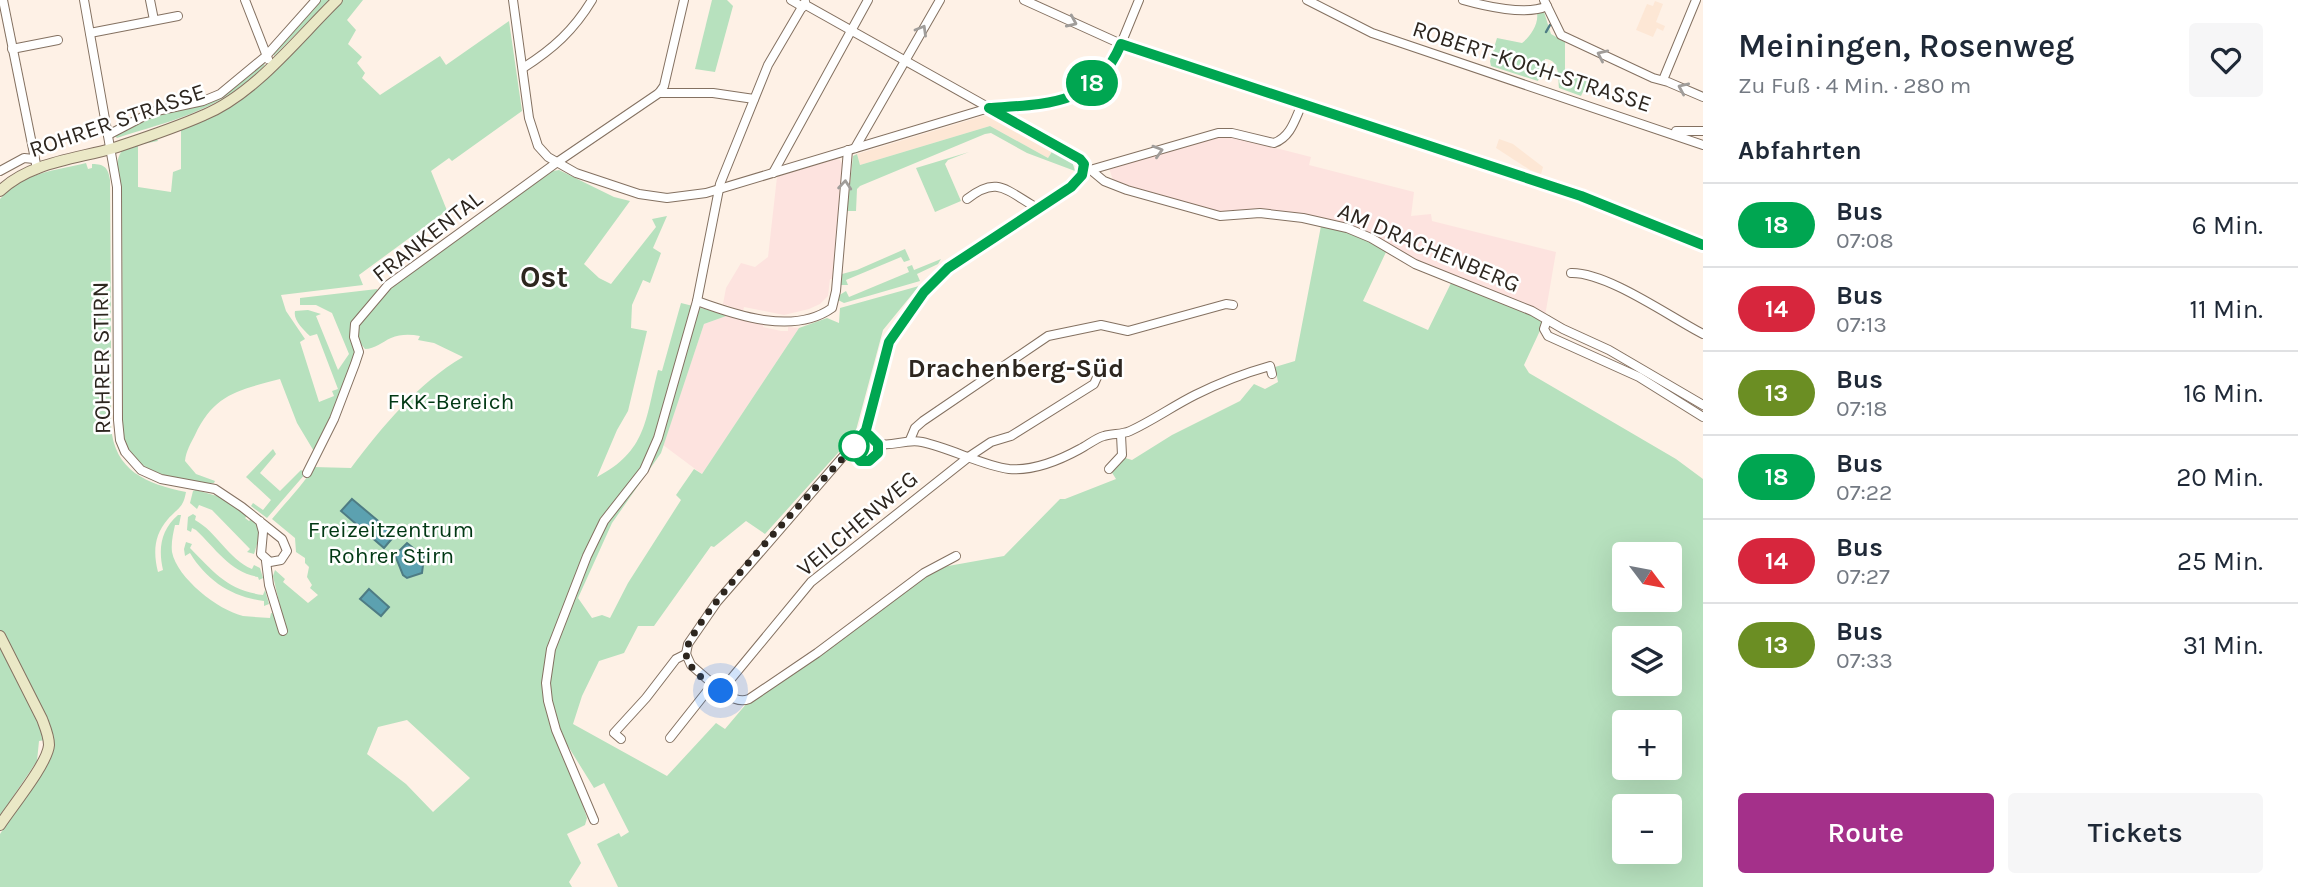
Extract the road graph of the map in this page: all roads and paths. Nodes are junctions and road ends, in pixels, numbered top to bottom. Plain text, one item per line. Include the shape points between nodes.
1 (3, 0) edge
2 (84, 0) edge
3 (150, 0) edge
4 (245, 0) edge
5 (316, 0) edge
6 (337, 0) edge
7 (513, 0) edge
8 (592, 0) edge
9 (684, 0) edge
10 (790, 0) edge
11 (868, 0) edge
12 (940, 0) edge
13 (1024, 0) edge
14 (1139, 0) edge
15 (1307, 0) edge
16 (1463, 0) edge
17 (1696, 0) edge
18 (1545, 3) edge
19 (804, 4) edge
20 (178, 16) dead end
21 (154, 20) junction
22 (851, 31) junction
23 (90, 33) junction
24 (58, 40) dead end
25 (1121, 44) junction
26 (12, 49) junction
27 (269, 60) junction
28 (905, 60) junction
29 (523, 68) junction
30 (1663, 80) junction
31 (659, 93) junction
32 (1703, 97) edge
33 (754, 99) junction
34 (1302, 104) junction
35 (989, 108) junction
36 (1669, 131) junction
37 (1703, 131) edge
38 (108, 135) junction
39 (1703, 145) edge
40 (110, 149) junction
41 (852, 149) junction
42 (556, 163) junction
43 (35, 164) junction
44 (1086, 168) junction
45 (0, 172) edge
46 (773, 173) junction
47 (719, 189) junction
48 (0, 191) edge
49 (967, 199) dead end
50 (1036, 210) junction
51 (1703, 245) edge
52 (1571, 272) dead end
53 (697, 301) junction
54 (1233, 305) dead end
55 (1547, 320) junction
56 (1703, 334) edge
57 (1272, 374) dead end
58 (1098, 375) dead end
59 (1703, 405) edge
60 (1703, 417) edge
61 (866, 430) junction
62 (1121, 435) junction
63 (910, 440) junction
64 (878, 444) junction
65 (851, 449) junction
66 (970, 456) junction
67 (1109, 469) dead end
68 (307, 473) dead end
69 (260, 521) junction
70 (956, 556) dead end
71 (266, 561) junction
72 (283, 631) dead end
73 (0, 636) edge
74 (686, 654) junction
75 (712, 685) junction
76 (721, 691) junction
77 (621, 738) dead end
78 (670, 738) dead end
79 (594, 820) dead end
80 (0, 825) edge

1 - 26 street
2 - 23 street, ROHRER STIRN
3 - 21 street
4 - 27 street
5 - 27 street
6 - 27 main road, ROHRER STRASSE
7 - 29 street
8 - 29 street via 555,47
9 - 31 street
10 - 19 street, AM DRACHENBERG
11 - 22 street
28 -> 12 street
13 -> 25 street
14 - 25 street
15 - 36 street, ROBERT-KOCH-STRASSE via 1372,33
16 - 18 street via 1534,10
17 - 30 street
30 -> 18 street via 1563,36
19 - 22 street, AM DRACHENBERG
19 - 33 street via 774,53
20 - 21 street
21 - 23 street
22 - 28 street, AM DRACHENBERG
22 - 46 street
23 - 38 street, ROHRER STIRN
24 - 26 street
25 - 34 street
25 - 35 street via 1110,66 1070,98
26 - 43 street
27 - 38 street, ROHRER STRASSE via 211,98 152,113
27 - 40 main road, ROHRER STRASSE via 246,89 216,110
28 - 35 street, AM DRACHENBERG
28 - 41 street
29 - 42 street via 533,136
32 -> 30 street
31 - 33 street
31 - 42 street, FRANKENTAL
33 - 47 street
44 -> 34 street via 1218,133 1274,143 1290,130
34 - 51 street via 1581,196
35 - 41 street
35 - 44 street, AM DRACHENBERG via 1080,159
36 - 37 street, ROBERT-KOCH-STRASSE
36 - 39 street, ROBERT-KOCH-STRASSE
38 - 40 street, ROHRER STIRN
40 - 43 main road, ROHRER STRASSE
40 - 69 street, ROHRER STIRN via 118,203 118,420 122,446 147,474 215,489
41 - 46 street
53 -> 41 street via 790,323 832,308
42 - 47 street via 653,197
42 - 68 street, FRANKENTAL via 388,285 355,324 359,352
43 - 45 street via 24,158
43 - 48 main road, ROHRER STRASSE
44 - 50 street via 1071,187
44 - 55 street, AM DRACHENBERG via 1127,190 1220,216 1260,213 1348,228 1415,264
46 - 47 street
47 - 53 street
49 - 50 street via 996,186
50 - 61 street via 948,268 915,303 889,342
52 - 56 street via 1608,282
53 - 79 street via 667,411 645,470 604,521 551,649 548,701
54 - 63 street via 1128,331 1101,325 1042,338 923,421
55 - 59 street, AM DRACHENBERG
55 - 60 street, AM DRACHENBERG via 1544,329 1548,336 1639,377
57 - 62 street via 1270,366 1249,372
58 - 66 street, VEILCHENWEG via 1094,384
61 - 64 street
61 - 65 street
62 - 66 street via 1102,436 1070,454 1028,468 1003,467
62 - 67 street via 1122,455
63 - 64 street
63 - 66 street
64 - 65 street via 876,456 866,462 857,459
65 - 74 street via 717,602
66 - 76 street, VEILCHENWEG via 811,582
69 - 71 street via 260,550
69 - 71 street, ROHRER STIRN via 287,546 281,560
70 - 76 street via 924,573 749,699 743,701
71 - 72 street
73 - 80 main road via 42,719 49,747
74 - 75 street
74 - 77 street via 676,659 614,733
75 - 76 street
75 - 78 street

